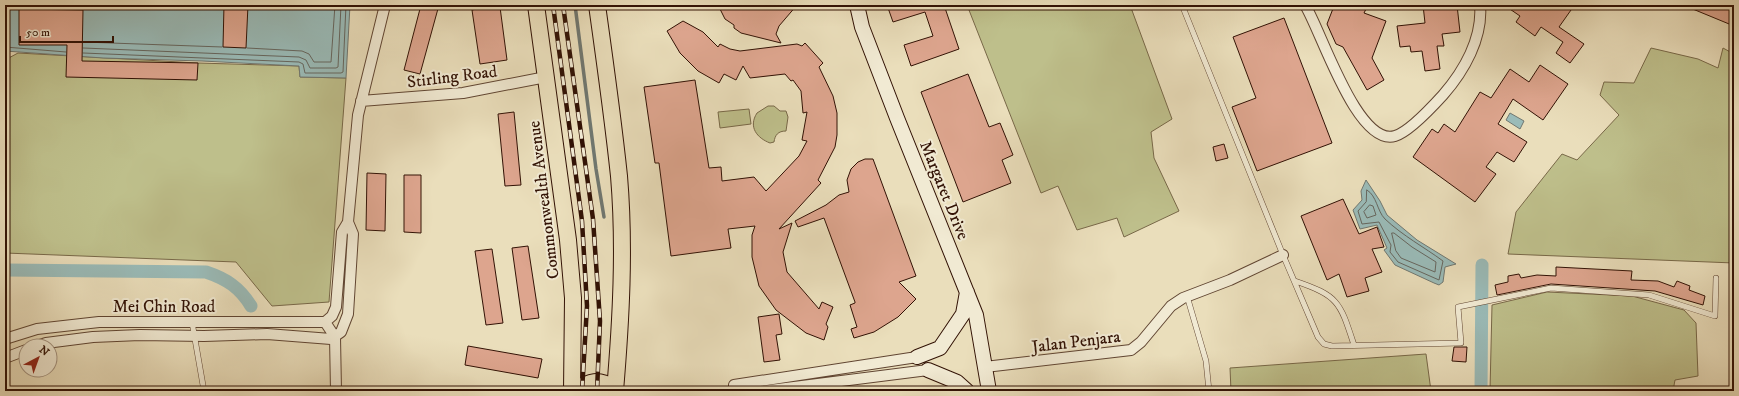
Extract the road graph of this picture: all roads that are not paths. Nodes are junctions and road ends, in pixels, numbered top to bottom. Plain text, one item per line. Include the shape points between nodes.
1 (385, 5) edge
2 (536, 5) edge
3 (597, 5) edge
4 (857, 5) edge
5 (1182, 5) edge
6 (1305, 5) edge
7 (1480, 5) edge
8 (546, 77) junction
9 (361, 101) junction
10 (348, 222) junction
11 (1283, 255) junction
12 (1716, 278) dead end
13 (1295, 281) junction
14 (967, 290) junction
15 (1187, 296) junction
16 (192, 322) junction
17 (325, 322) junction
18 (194, 336) junction
19 (335, 336) junction
20 (5, 339) edge
21 (58, 341) edge
22 (1354, 345) junction
23 (18, 353) edge
24 (918, 357) joint
25 (5, 358) edge
26 (985, 367) junction
27 (928, 370) joint
28 (615, 390) edge
29 (204, 391) edge
30 (336, 391) edge
31 (573, 391) edge
32 (735, 391) edge
33 (762, 391) edge
34 (967, 391) edge
35 (989, 391) edge
36 (1209, 391) edge

1 - 9 street
2 - 8 main road, Commonwealth Avenue
3 - 28 main road via 619,177 621,326
4 - 14 street, Margaret Drive via 862,27 897,118
5 - 11 lane
6 - 7 street via 1352,106 1370,128 1386,137 1395,136 1408,128 1442,96 1467,63 1479,27
8 - 9 street, Stirling Road via 463,93
8 - 31 main road, Commonwealth Avenue via 568,240 573,298
9 - 10 street
10 - 17 street via 342,232 336,307 332,316
10 - 19 street via 353,234 348,314 346,324
11 - 13 lane
11 - 15 street, Jalan Penjara via 1230,280
12 - 22 lane via 1715,316 1649,295 1551,288 1458,307 1462,343
13 - 22 lane via 1322,290 1334,299 1345,317
13 - 22 lane via 1318,337 1324,344
14 - 24 street via 963,314 952,332 940,348
14 - 26 street, Margaret Drive via 976,315
15 - 26 street, Jalan Penjara via 1171,306 1141,342 1131,350
15 - 36 lane via 1206,361
16 - 17 street, Mei Chin Road
16 - 18 lane
16 - 20 street, Mei Chin Road via 70,324 37,328
17 - 19 street
18 - 19 street, Mei Chin Road via 267,334 327,340
18 - 21 street, Mei Chin Road via 140,335
18 - 29 lane
19 - 30 street
23 - 25 street
24 - 32 street via 734,385
26 - 35 street, Margaret Drive
27 - 33 street
27 - 34 street via 957,382
28 - 31 main road via 594,381

